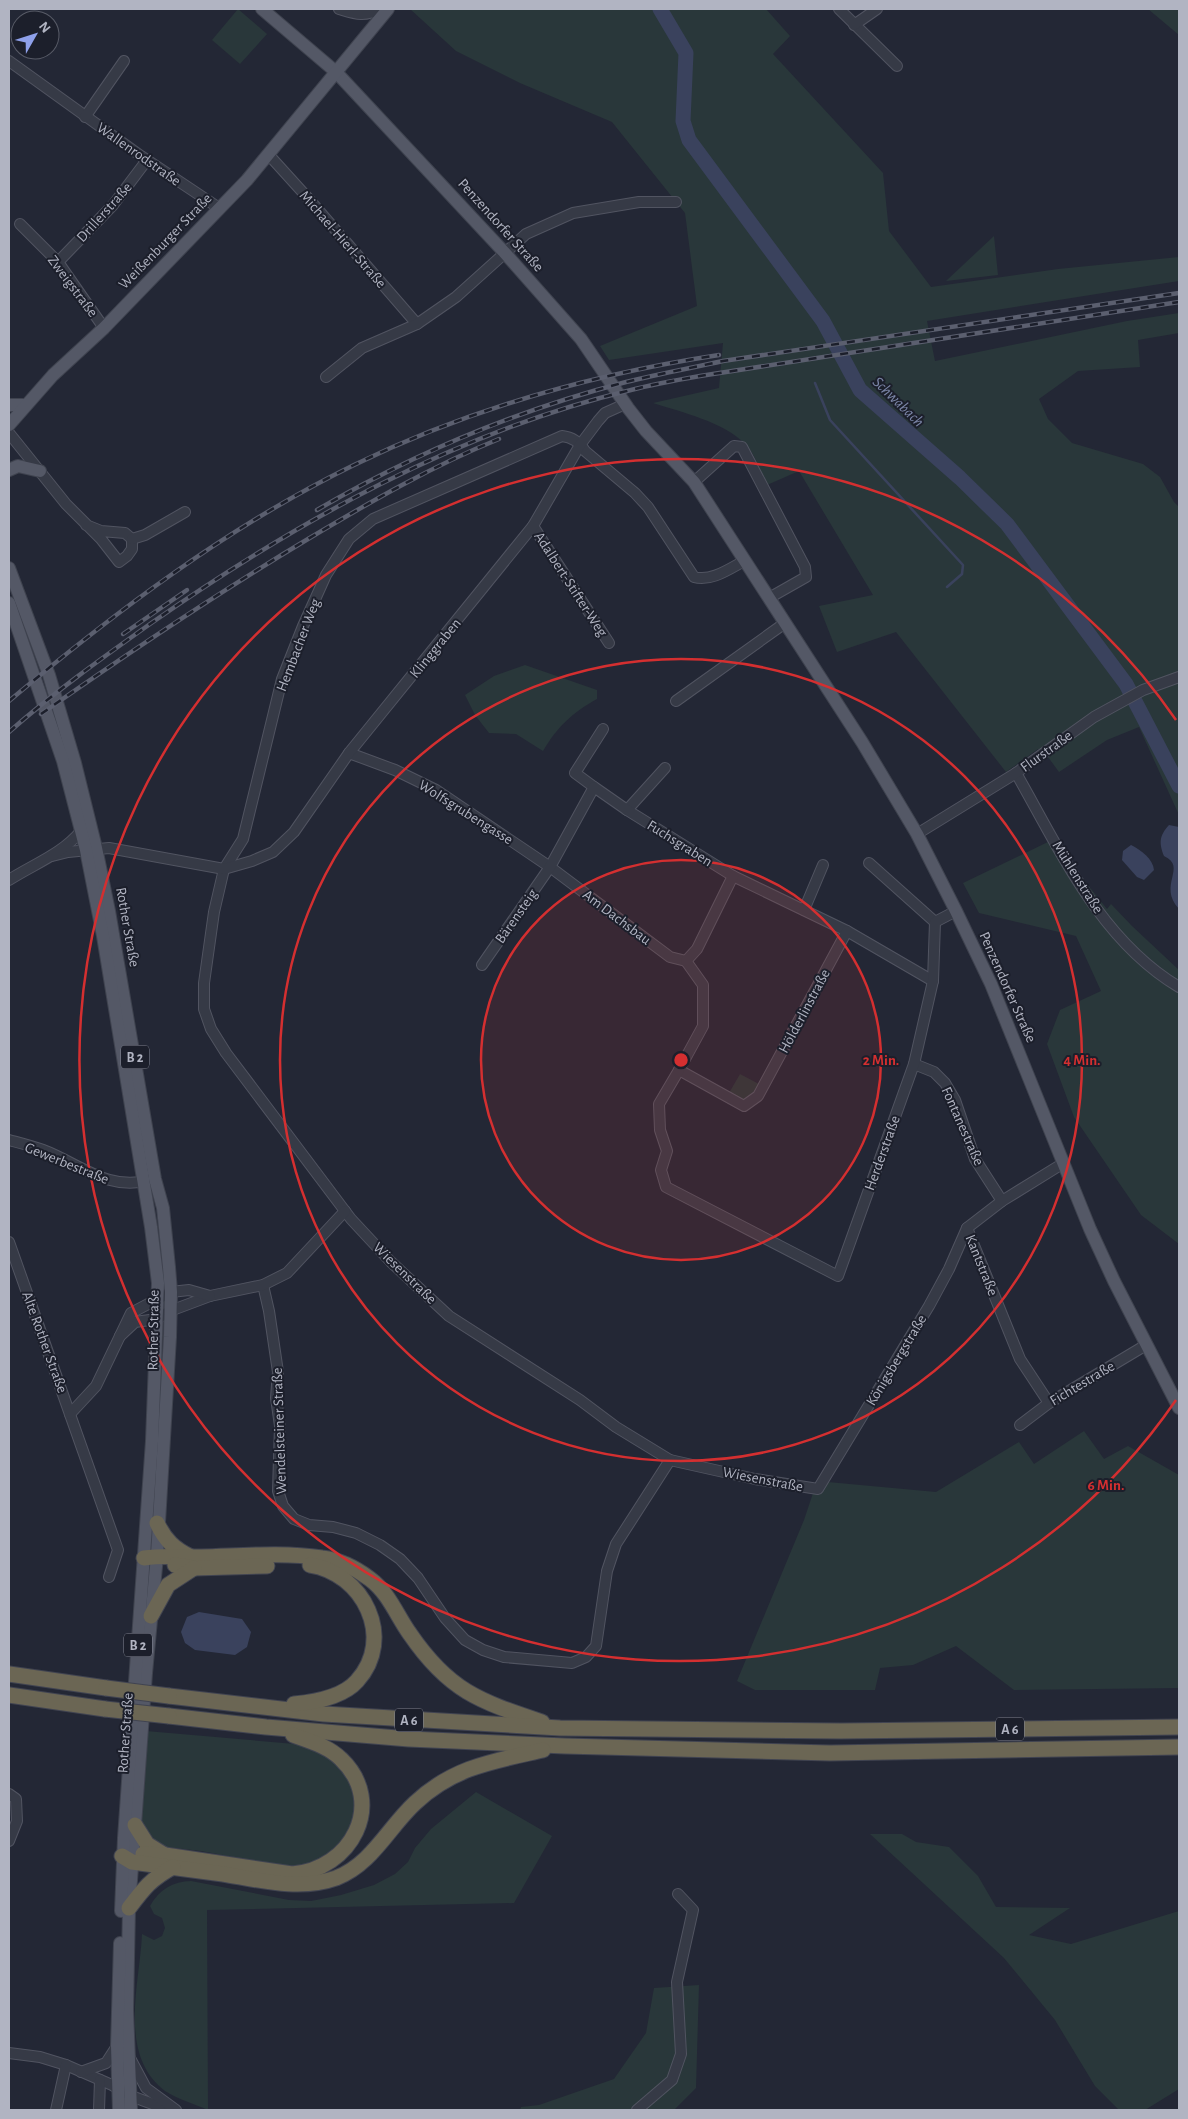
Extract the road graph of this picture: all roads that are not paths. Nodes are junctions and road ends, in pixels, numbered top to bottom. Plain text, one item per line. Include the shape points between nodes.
1 (262, 9) edge
2 (339, 9) edge
3 (378, 9) edge
4 (388, 9) edge
5 (838, 9) edge
6 (877, 9) edge
7 (854, 25) junction
8 (9, 61) edge
9 (124, 61) dead end
10 (897, 66) dead end
11 (336, 72) junction
12 (85, 117) junction
13 (268, 154) junction
14 (147, 160) junction
15 (676, 202) dead end
16 (219, 208) junction
17 (20, 224) dead end
18 (504, 252) junction
19 (58, 262) junction
20 (417, 324) junction
21 (104, 328) junction
22 (326, 377) dead end
23 (625, 404) junction
24 (9, 405) edge
25 (24, 405) junction
26 (9, 424) edge
27 (9, 433) edge
28 (580, 445) junction
29 (9, 470) edge
30 (40, 471) junction
31 (694, 482) junction
32 (185, 512) dead end
33 (86, 525) junction
34 (533, 526) junction
35 (132, 539) junction
36 (744, 561) junction
37 (9, 568) edge
38 (769, 598) junction
39 (9, 602) edge
40 (785, 623) junction
41 (608, 643) dead end
42 (1179, 677) edge
43 (676, 701) dead end
44 (603, 729) dead end
45 (349, 753) junction
46 (665, 768) dead end
47 (1016, 773) junction
48 (594, 787) junction
49 (627, 810) junction
50 (81, 831) junction
51 (917, 834) junction
52 (91, 849) junction
53 (52, 856) junction
54 (870, 863) dead end
55 (823, 865) dead end
56 (550, 867) junction
57 (224, 868) junction
58 (733, 876) junction
59 (9, 880) edge
60 (804, 910) junction
61 (956, 911) junction
62 (935, 922) junction
63 (847, 931) junction
64 (686, 961) junction
65 (482, 965) dead end
66 (933, 981) junction
67 (1179, 987) edge
68 (914, 1064) junction
69 (679, 1070) junction
70 (9, 1140) edge
71 (1062, 1164) junction
72 (155, 1179) junction
73 (143, 1182) junction
74 (1002, 1201) junction
75 (345, 1211) junction
76 (967, 1228) junction
77 (9, 1242) edge
78 (263, 1286) junction
79 (171, 1292) junction
80 (210, 1296) junction
81 (157, 1300) junction
82 (170, 1312) junction
83 (157, 1319) junction
84 (120, 1336) junction
85 (1146, 1345) junction
86 (1049, 1403) junction
87 (1179, 1408) edge
88 (70, 1414) junction
89 (1020, 1425) dead end
90 (670, 1460) junction
91 (818, 1489) joint
92 (157, 1523) junction
93 (152, 1559) junction
94 (193, 1563) junction
95 (109, 1577) dead end
96 (151, 1616) junction
97 (9, 1674) edge
98 (9, 1695) edge
99 (259, 1706) junction
100 (266, 1727) junction
101 (1179, 1727) edge
102 (560, 1728) junction
103 (565, 1746) junction
104 (1179, 1747) edge
105 (9, 1794) edge
106 (135, 1825) junction
107 (9, 1841) edge
108 (129, 1857) junction
109 (169, 1861) junction
110 (678, 1894) dead end
111 (129, 1908) junction
112 (117, 2046) junction
113 (9, 2053) edge
114 (129, 2054) junction
115 (66, 2065) junction
116 (81, 2072) junction
117 (100, 2080) junction
118 (119, 2088) junction
119 (131, 2096) junction
120 (56, 2110) edge
121 (99, 2110) edge
122 (119, 2110) edge
123 (131, 2110) edge
124 (169, 2110) edge
125 (176, 2110) edge
126 (637, 2110) edge

1 - 11 main road, Penzendorfer Straße
2 - 3 street via 362,15
4 - 11 main road, Weißenburger Straße
5 - 7 street
6 - 7 street
7 - 10 street
8 - 12 street, Wallenrodstraße
9 - 12 street, Wallenrodstraße
11 - 13 main road, Weißenburger Straße
11 - 18 main road, Penzendorfer Straße
12 - 14 street, Wallenrodstraße
13 - 16 main road, Weißenburger Straße
13 - 20 street, Michael-Hierl-Straße
14 - 16 street, Wallenrodstraße
14 - 19 street, Drillerstraße via 113,205
15 - 18 street via 639,202 573,213 526,234
16 - 21 main road, Weißenburger Straße
17 - 19 street, Zweigstraße
18 - 20 street via 456,297
18 - 23 main road, Penzendorfer Straße via 581,339
19 - 21 street, Zweigstraße
20 - 22 street via 362,348
21 - 25 main road, Weißenburger Straße
23 - 28 street, Klinggraben via 605,413
23 - 31 main road, Penzendorfer Straße
24 - 25 main road
25 - 26 main road, Weißenburger Straße
27 - 30 street
28 - 34 street, Klinggraben
28 - 36 street via 648,507 694,577 703,580
28 - 57 street, Hembacher Weg via 568,436 562,436 373,519 349,539 326,575 282,679 243,839
29 - 30 main road via 18,466
30 - 33 street
31 - 36 main road, Penzendorfer Straße
31 - 38 street via 734,446 742,447 805,568 806,577
32 - 35 street
33 - 35 street via 101,531 125,533
33 - 35 street via 119,562 132,548
34 - 41 street, Adalbert-Stifter-Weg
34 - 45 street, Klinggraben
36 - 38 main road, Penzendorfer Straße
37 - 52 main road, Rother Straße / B 2 via 49,675 75,763
38 - 40 main road, Penzendorfer Straße
39 - 50 main road, Rother Straße / B 2 via 63,761
40 - 43 street
40 - 51 main road, Penzendorfer Straße
42 - 47 street, Flurstraße via 1143,690 1094,717
44 - 48 street, Fuchsgraben via 575,773
45 - 56 street, Wolfsgrubengasse via 436,790
45 - 57 street, Klinggraben via 294,832 273,852
46 - 49 street
47 - 51 street, Flurstraße
47 - 67 street, Mühlenstraße via 1094,907 1128,946 1161,976
48 - 49 street, Fuchsgraben
48 - 56 street
49 - 58 street, Fuchsgraben
50 - 52 main road, Rother Straße / B 2
50 - 53 street
51 - 61 main road, Penzendorfer Straße
52 - 53 street
52 - 57 street via 109,848
52 - 72 main road, Rother Straße / B 2 via 109,911
52 - 73 main road, Rother Straße / B 2
53 - 59 street
54 - 62 street
55 - 60 street
56 - 64 street, Am Dachsbau via 670,957
56 - 65 street, Bärensteig
57 - 75 street, Wiesenstraße via 204,983 204,1009 211,1029
58 - 60 street, Fuchsgraben
58 - 64 street via 698,949
60 - 63 street, Fuchsgraben
61 - 62 street
61 - 71 main road, Penzendorfer Straße via 1013,1036
62 - 66 street, Herderstraße
63 - 66 street
63 - 69 street, Hölderlinstraße via 758,1096 744,1106
64 - 69 street via 703,985 703,1026
66 - 68 street, Herderstraße
68 - 69 street, Herderstraße via 838,1276 666,1187 661,1170 667,1151 660,1130 659,1104
68 - 74 street, Fontanestraße via 934,1072 945,1083 975,1159
70 - 73 street, Gewerbestraße via 43,1150 116,1183
71 - 74 street, Kantstraße
71 - 85 main road, Penzendorfer Straße
72 - 73 street, Gewerbestraße
72 - 79 main road, Rother Straße / B 2 via 163,1208
73 - 81 main road, Rother Straße / B 2 via 158,1283
74 - 76 street, Kantstraße
75 - 78 street via 287,1273
75 - 90 street, Wiesenstraße via 391,1262 449,1316
76 - 86 street, Kantstraße via 1020,1359
76 - 91 street, Königsbergstraße via 929,1306
77 - 88 street, Alte Rother Straße
78 - 80 street
78 - 90 street, Wendelsteiner Straße via 278,1372 278,1491 283,1506 294,1519 309,1525 356,1532 400,1559 465,1640 484,1650 504,1657 572,1663 586,1657 596,1646 607,1571 616,1544
79 - 80 street via 189,1290
79 - 81 street, Alte Rother Straße
79 - 82 main road, Rother Straße / B 2
80 - 82 street, Alte Rother Straße
81 - 83 main road, Rother Straße / B 2
81 - 84 street, Alte Rother Straße via 131,1313
82 - 83 street, Alte Rother Straße
82 - 92 main road, Rother Straße / B 2
83 - 84 street, Alte Rother Straße via 135,1322
83 - 93 main road, Rother Straße / B 2 via 154,1332
84 - 88 street, Alte Rother Straße via 96,1386
85 - 86 street, Fichtestraße
85 - 87 main road, Penzendorfer Straße
86 - 89 street, Fichtestraße
88 - 95 street, Alte Rother Straße via 118,1550
90 - 91 street, Wiesenstraße
92 - 93 main road, Rother Straße / B 2
92 - 94 highway via 172,1545
93 - 94 highway
93 - 96 main road, Rother Straße / B 2
93 - 108 main road, Rother Straße / B 2
94 - 96 highway via 168,1585
94 - 99 highway via 311,1565 348,1581 370,1612 374,1638 369,1662 357,1682 341,1693 311,1703
94 - 102 highway via 291,1555 324,1558 347,1565 371,1580 388,1598 432,1665 454,1685 480,1700
96 - 106 main road, Rother Straße / B 2
97 - 99 highway, A 6, bridge
98 - 100 highway, A 6, bridge
99 - 102 highway, A 6 via 324,1714
100 - 103 highway, A 6 via 409,1739
100 - 109 highway via 327,1749 351,1771 358,1784 362,1812 354,1837 325,1865 292,1874
101 - 102 highway, A 6
103 - 104 highway, A 6 via 830,1752
103 - 109 highway via 475,1766 439,1784 414,1804 372,1853 348,1872 318,1883 290,1884
105 - 107 street via 16,1799 17,1822
106 - 108 main road, Rother Straße / B 2
106 - 109 highway via 147,1844
108 - 109 highway
108 - 111 main road, Rother Straße
108 - 112 main road, Rother Straße
109 - 111 highway
110 - 126 street via 693,1910 677,1982 681,2054 672,2080
111 - 114 main road, Rother Straße
112 - 116 street via 106,2063
112 - 118 main road, Rother Straße
113 - 115 street
114 - 119 main road, Rother Straße
114 - 125 street via 146,2088
115 - 116 street
115 - 120 street
116 - 117 street
117 - 118 street
117 - 121 street
118 - 119 street
118 - 122 main road, Rother Straße
119 - 123 main road, Rother Straße
119 - 124 street

